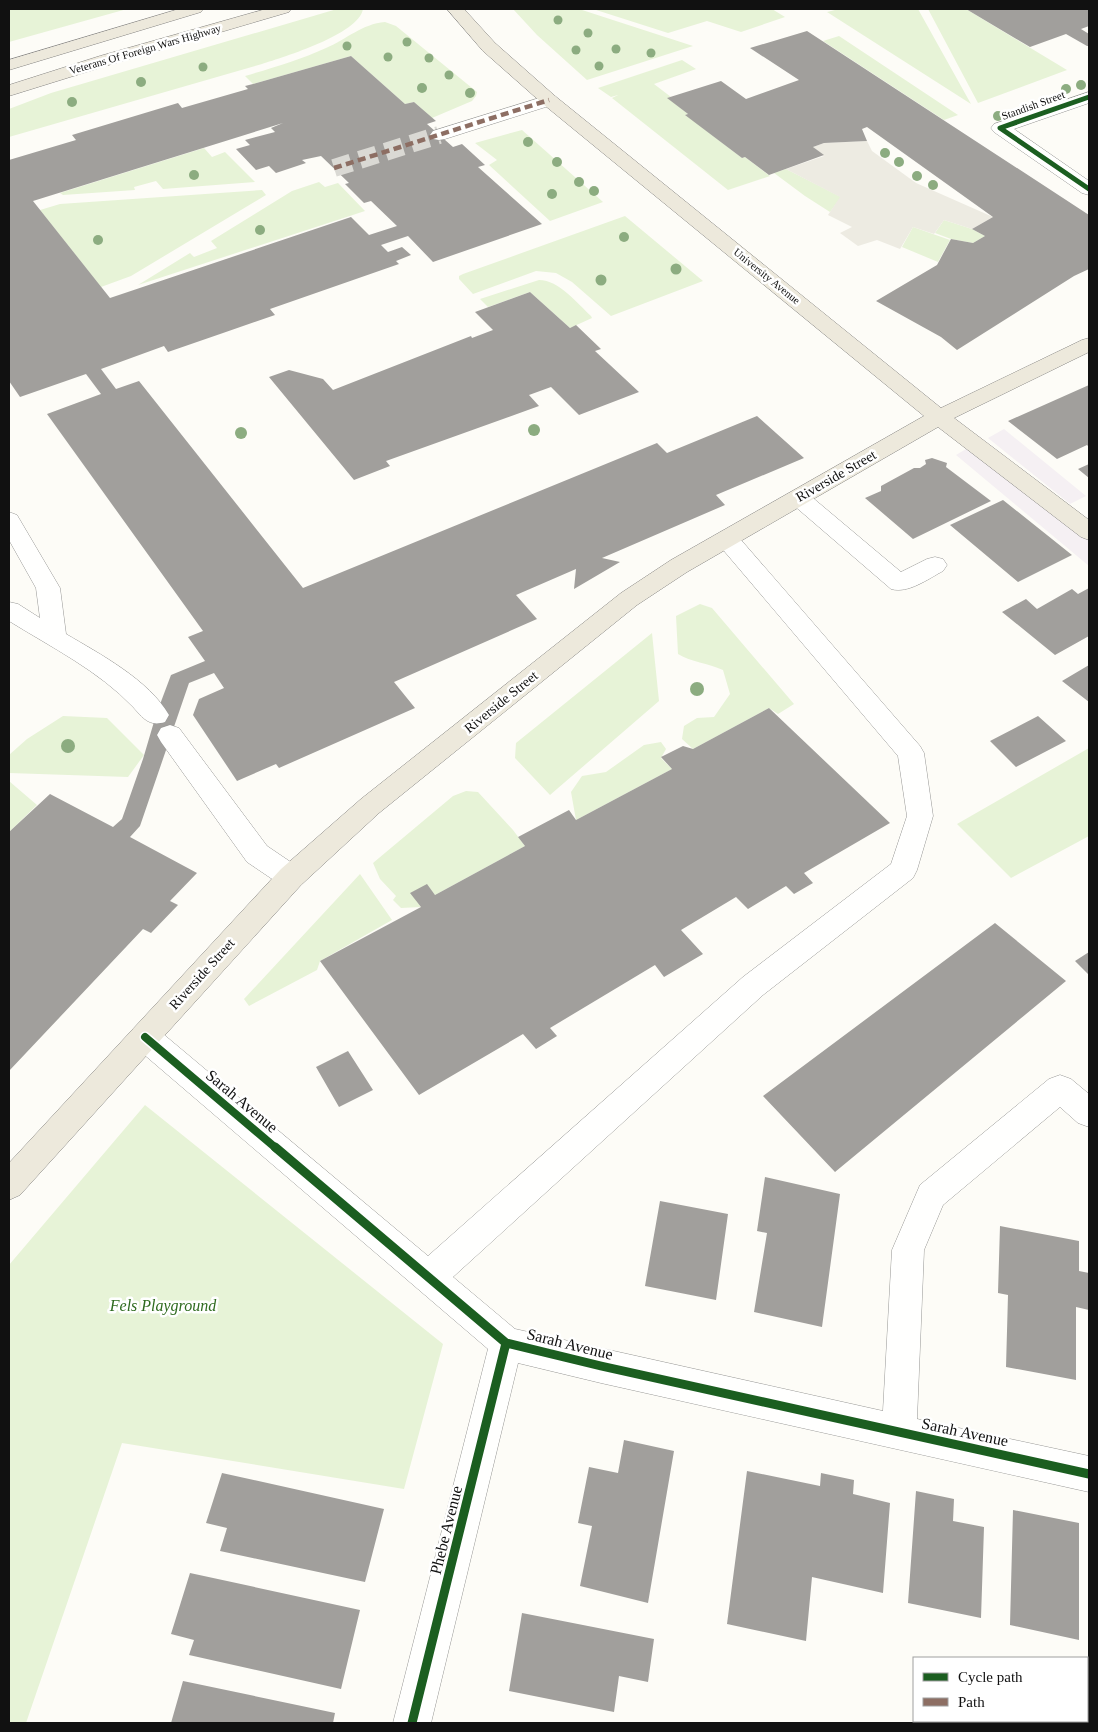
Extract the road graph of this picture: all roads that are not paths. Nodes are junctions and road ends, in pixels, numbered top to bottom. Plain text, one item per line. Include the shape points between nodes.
1 (195, 9) edge
2 (283, 9) edge
3 (455, 9) edge
4 (9, 64) edge
5 (9, 91) edge
6 (1089, 96) edge
7 (549, 100) junction
8 (439, 135) tunnel mouth
9 (1089, 189) edge
10 (1089, 344) edge
11 (939, 417) junction
12 (799, 498) junction
13 (9, 520) edge
14 (1089, 532) edge
15 (727, 539) junction
16 (935, 565) dead end
17 (9, 610) edge
18 (9, 626) edge
19 (55, 639) junction
20 (291, 878) junction
21 (145, 1037) junction
22 (1089, 1113) edge
23 (9, 1185) edge
24 (430, 1276) junction
25 (506, 1343) junction
26 (899, 1432) junction
27 (1089, 1474) edge
28 (412, 1723) edge

1 - 4 main road, Veterans Of Foreign Wars Highway
2 - 5 main road, Veterans Of Foreign Wars Highway
3 - 7 main road, University Avenue via 489,48
6 - 9 street, Standish Street via 1000,128
7 - 8 street
7 - 11 main road, University Avenue
10 - 11 main road, Riverside Street
11 - 12 main road, Riverside Street
11 - 14 main road, University Avenue
12 - 15 main road, Riverside Street
12 - 16 street via 899,583
13 - 19 street via 48,588
15 - 20 main road, Riverside Street via 629,599 370,806
15 - 24 street via 911,753 920,816 903,870 753,986
17 - 19 street
18 - 19 street
19 - 20 street via 128,686 163,725 257,854
20 - 21 main road, Riverside Street
21 - 23 main road, Riverside Street
21 - 24 street, Sarah Avenue
22 - 26 street via 1060,1088 931,1195 908,1250
24 - 25 street, Sarah Avenue
25 - 26 street, Sarah Avenue
25 - 28 street, Phebe Avenue
26 - 27 street, Sarah Avenue

